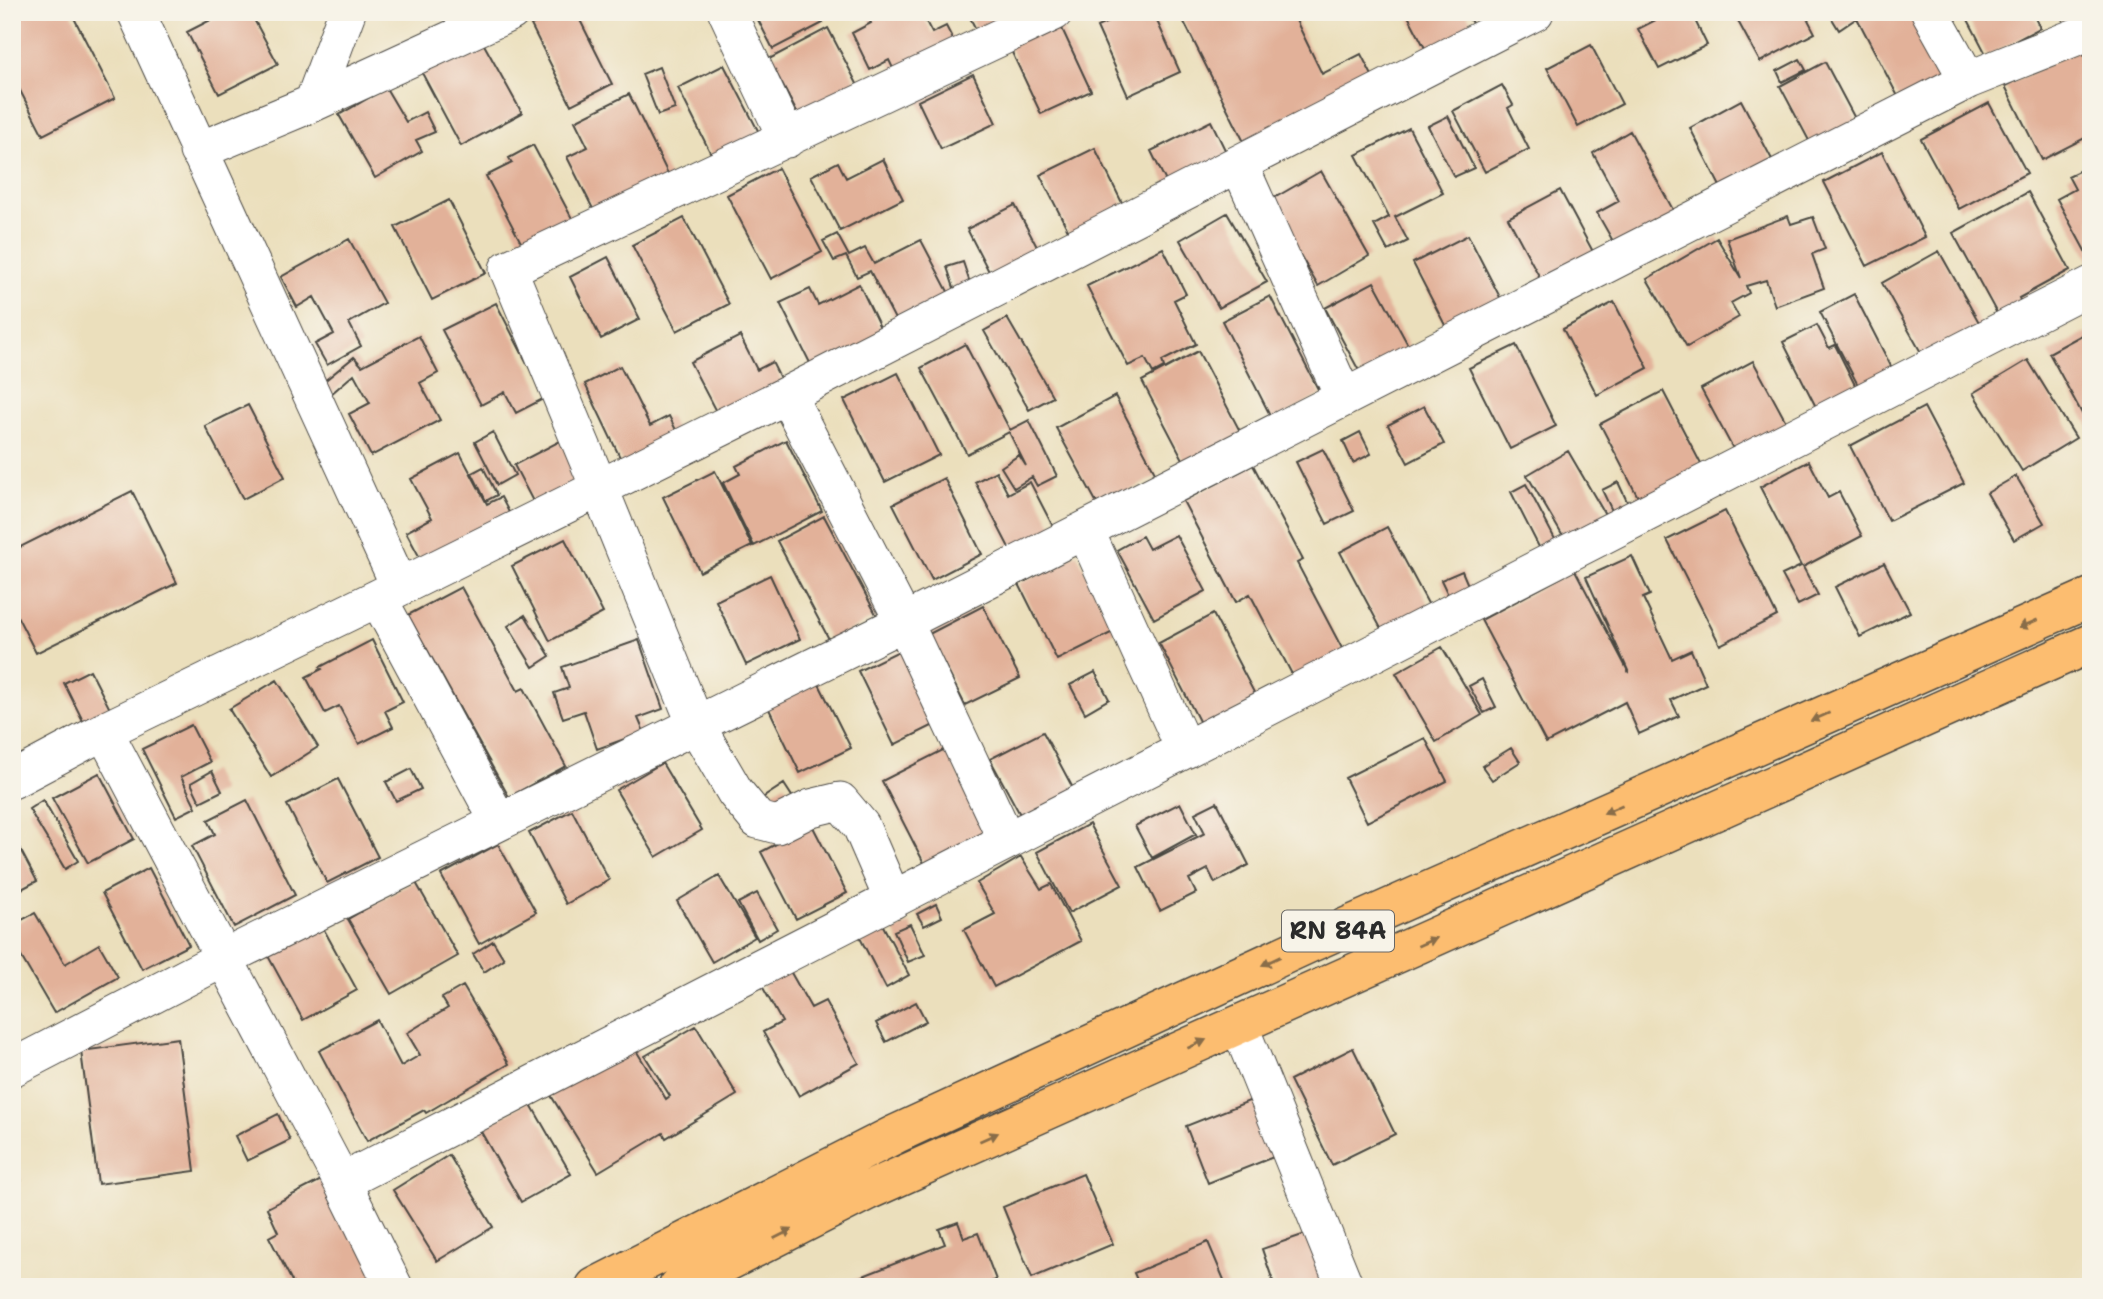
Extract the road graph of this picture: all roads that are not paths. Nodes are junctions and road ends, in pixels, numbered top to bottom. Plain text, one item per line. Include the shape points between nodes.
1 (136, 12) edge
2 (346, 12) edge
3 (511, 12) edge
4 (727, 12) edge
5 (1054, 12) edge
6 (1535, 12) edge
7 (1930, 12) edge
8 (2091, 31) edge
9 (1968, 80) junction
10 (313, 103) junction
11 (787, 139) junction
12 (198, 151) junction
13 (1239, 164) junction
14 (2091, 285) edge
15 (787, 394) junction
16 (1344, 398) junction
17 (599, 487) junction
18 (1085, 530) junction
19 (389, 593) junction
20 (2091, 597) edge
21 (904, 622) junction
22 (2091, 643) edge
23 (696, 725) junction
24 (104, 731) junction
25 (1185, 750) junction
26 (12, 780) edge
27 (499, 822) junction
28 (1007, 841) junction
29 (893, 900) junction
30 (224, 958) junction
31 (1239, 1025) junction
32 (12, 1068) edge
33 (342, 1182) junction
34 (732, 1273) edge
35 (394, 1287) edge
36 (595, 1287) edge
37 (678, 1287) edge
38 (1345, 1287) edge

1 - 12 street
2 - 10 street
3 - 10 street
4 - 11 street
5 - 11 street
6 - 13 street
7 - 9 street
8 - 9 street
9 - 16 street
10 - 12 street
11 - 17 street via 508,269
12 - 19 street
13 - 15 street
13 - 16 street
14 - 25 street
15 - 17 street
15 - 21 street
16 - 18 street
17 - 19 street
17 - 23 street
18 - 21 street
18 - 25 street
19 - 24 street
19 - 27 street
20 -> 36 main road, RN 84A via 1233,979 897,1135
21 - 23 street
21 - 28 street
31 -> 22 main road, RN 84A
23 - 27 street
23 - 29 street via 735,792 758,820 777,825 811,808 840,801 861,826
24 - 26 street
24 - 30 street
25 - 28 street
27 - 30 street
28 - 29 street
29 - 33 street
30 - 32 street
30 - 33 street
34 -> 31 main road, RN 84A via 867,1191
31 - 38 street
33 - 35 street
34 - 37 main road, RN 84A

